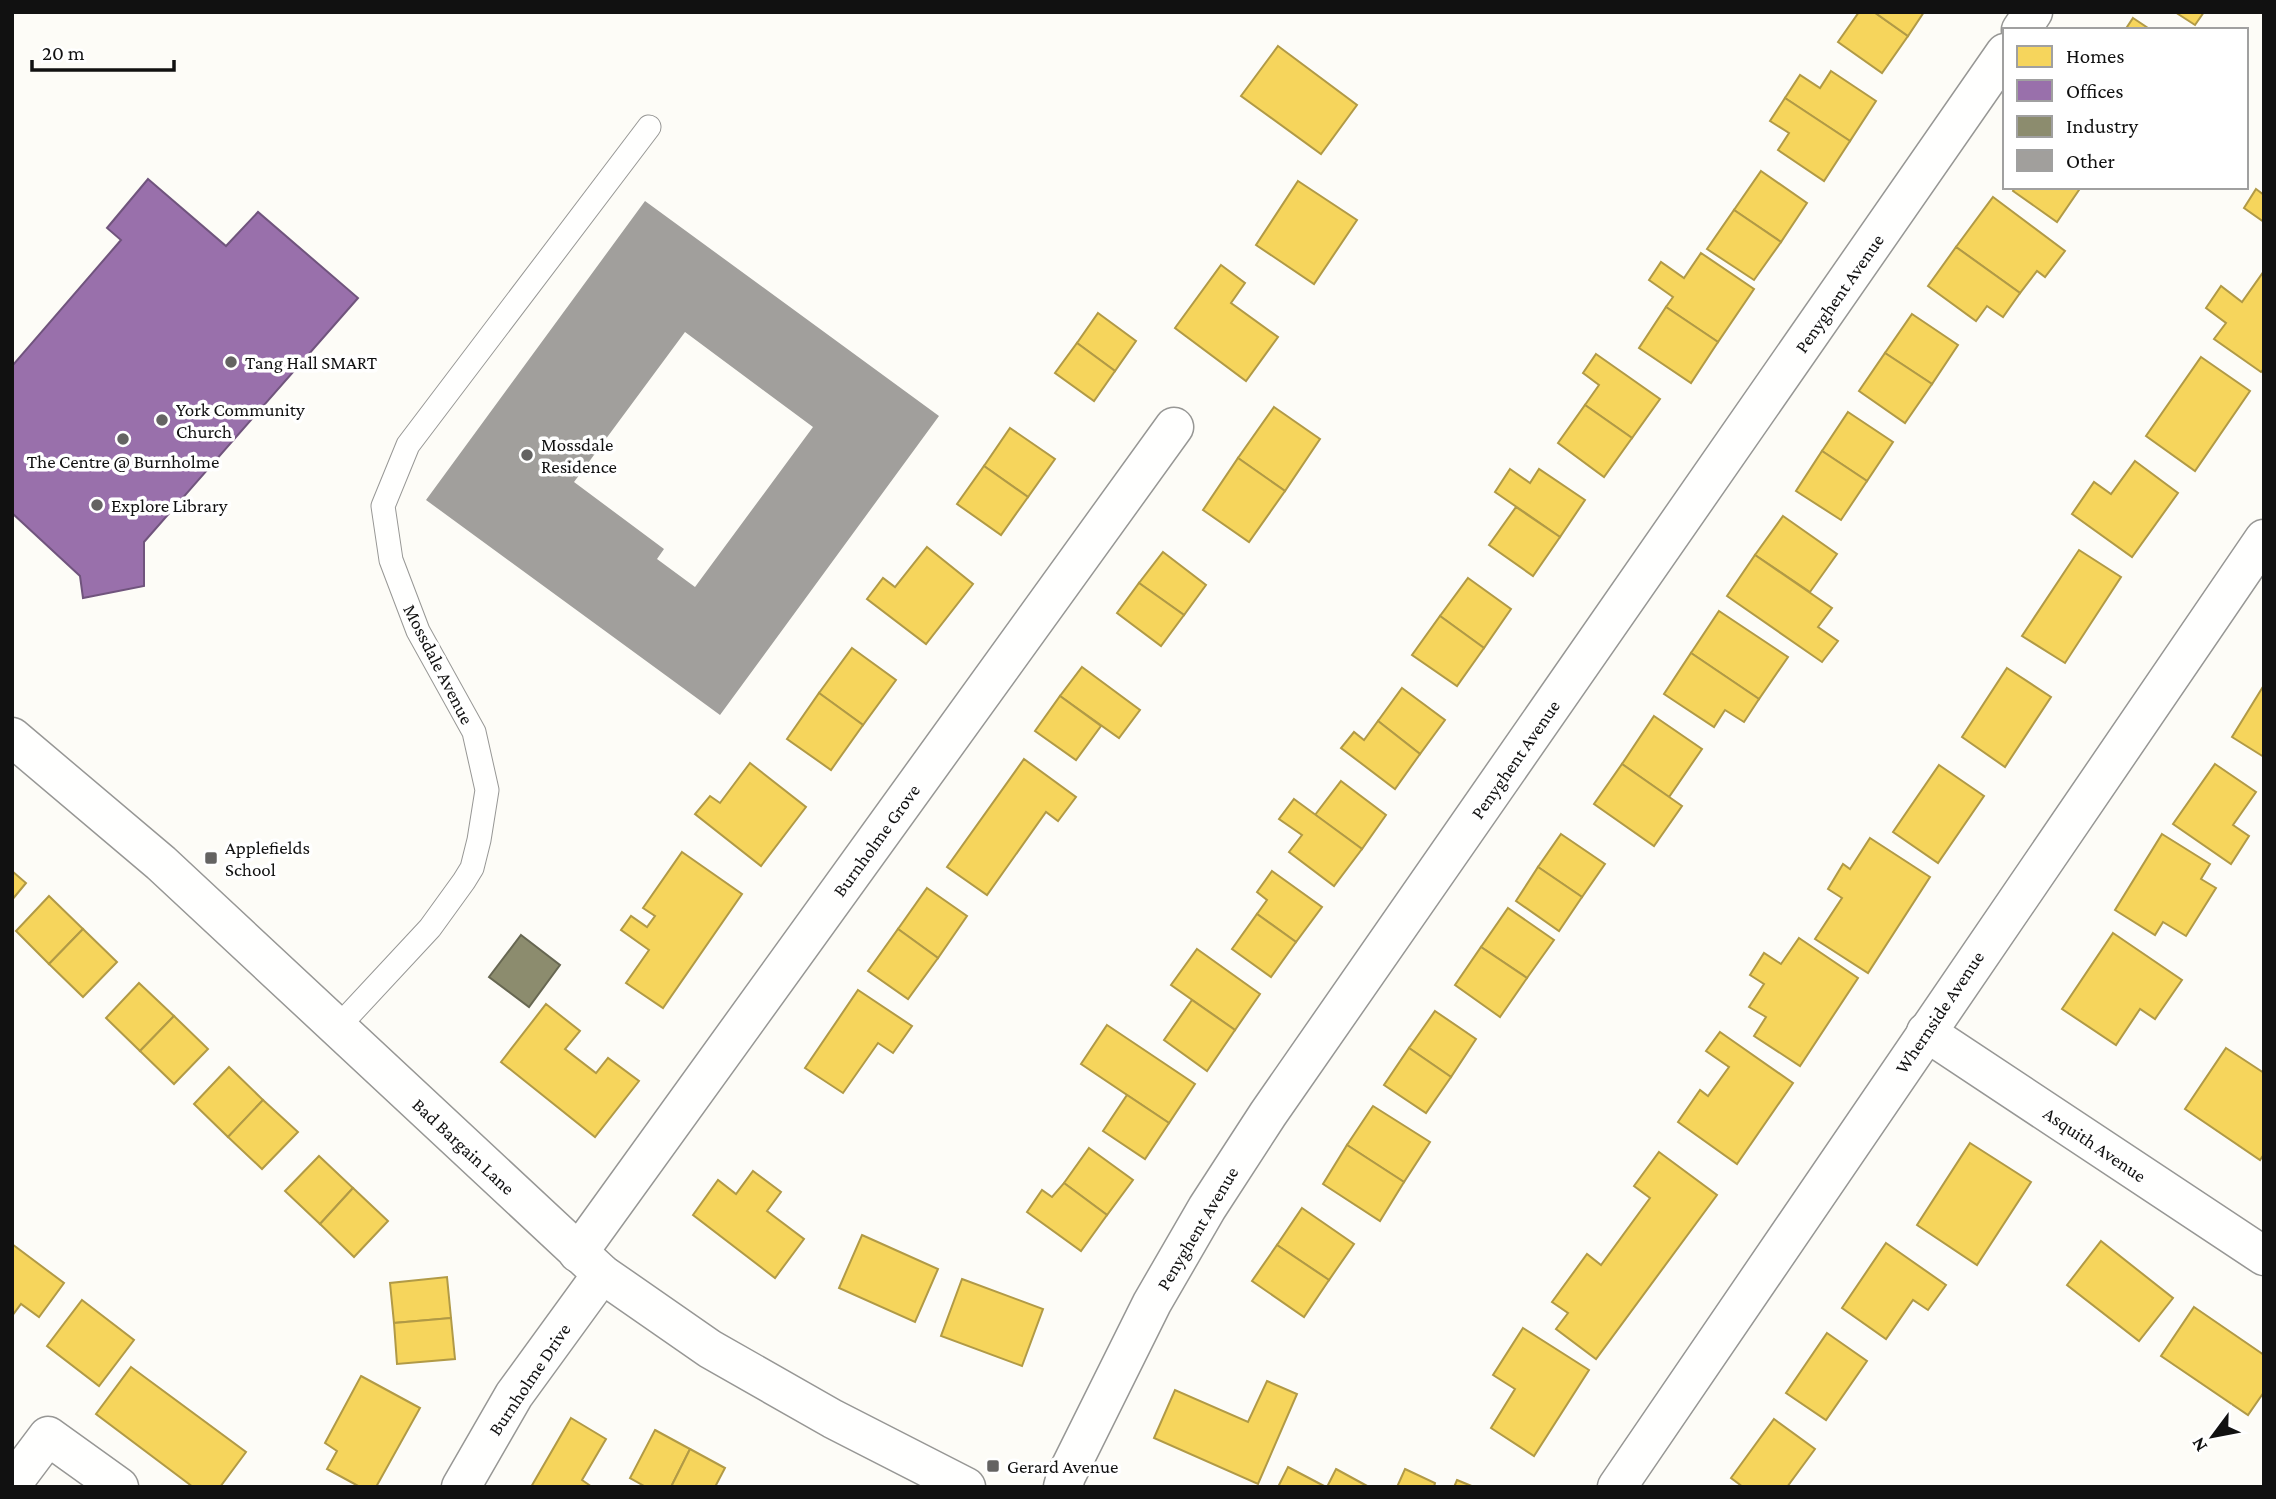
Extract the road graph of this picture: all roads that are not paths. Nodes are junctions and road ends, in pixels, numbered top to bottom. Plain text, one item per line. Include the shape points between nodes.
1 (2033, 12) edge
2 (2022, 28) edge
3 (2003, 56) edge
4 (649, 127) dead end
5 (1174, 428) dead end
6 (2264, 539) edge
7 (12, 737) edge
8 (337, 1028) junction
9 (1926, 1032) junction
10 (2264, 1256) edge
11 (590, 1263) junction
12 (12, 1484) edge
13 (118, 1487) edge
14 (461, 1487) edge
15 (966, 1487) edge
16 (1063, 1487) edge
17 (1617, 1487) edge

1 - 2 street
3 - 16 street, Penyghent Avenue via 1268,1114 1152,1303
4 - 8 lane, Mossdale Avenue via 408,445 390,484 383,506 391,560 418,631 474,732 487,790 479,840 464,881 430,928
5 - 11 street, Burnholme Grove
6 - 9 street, Whernside Avenue
7 - 8 street, Bad Bargain Lane via 161,863
8 - 11 street, Bad Bargain Lane
9 - 10 street, Asquith Avenue
9 - 17 street, Whernside Avenue
11 - 14 street, Burnholme Drive
11 - 15 street, Bad Bargain Lane via 710,1349
12 - 13 street via 48,1436

